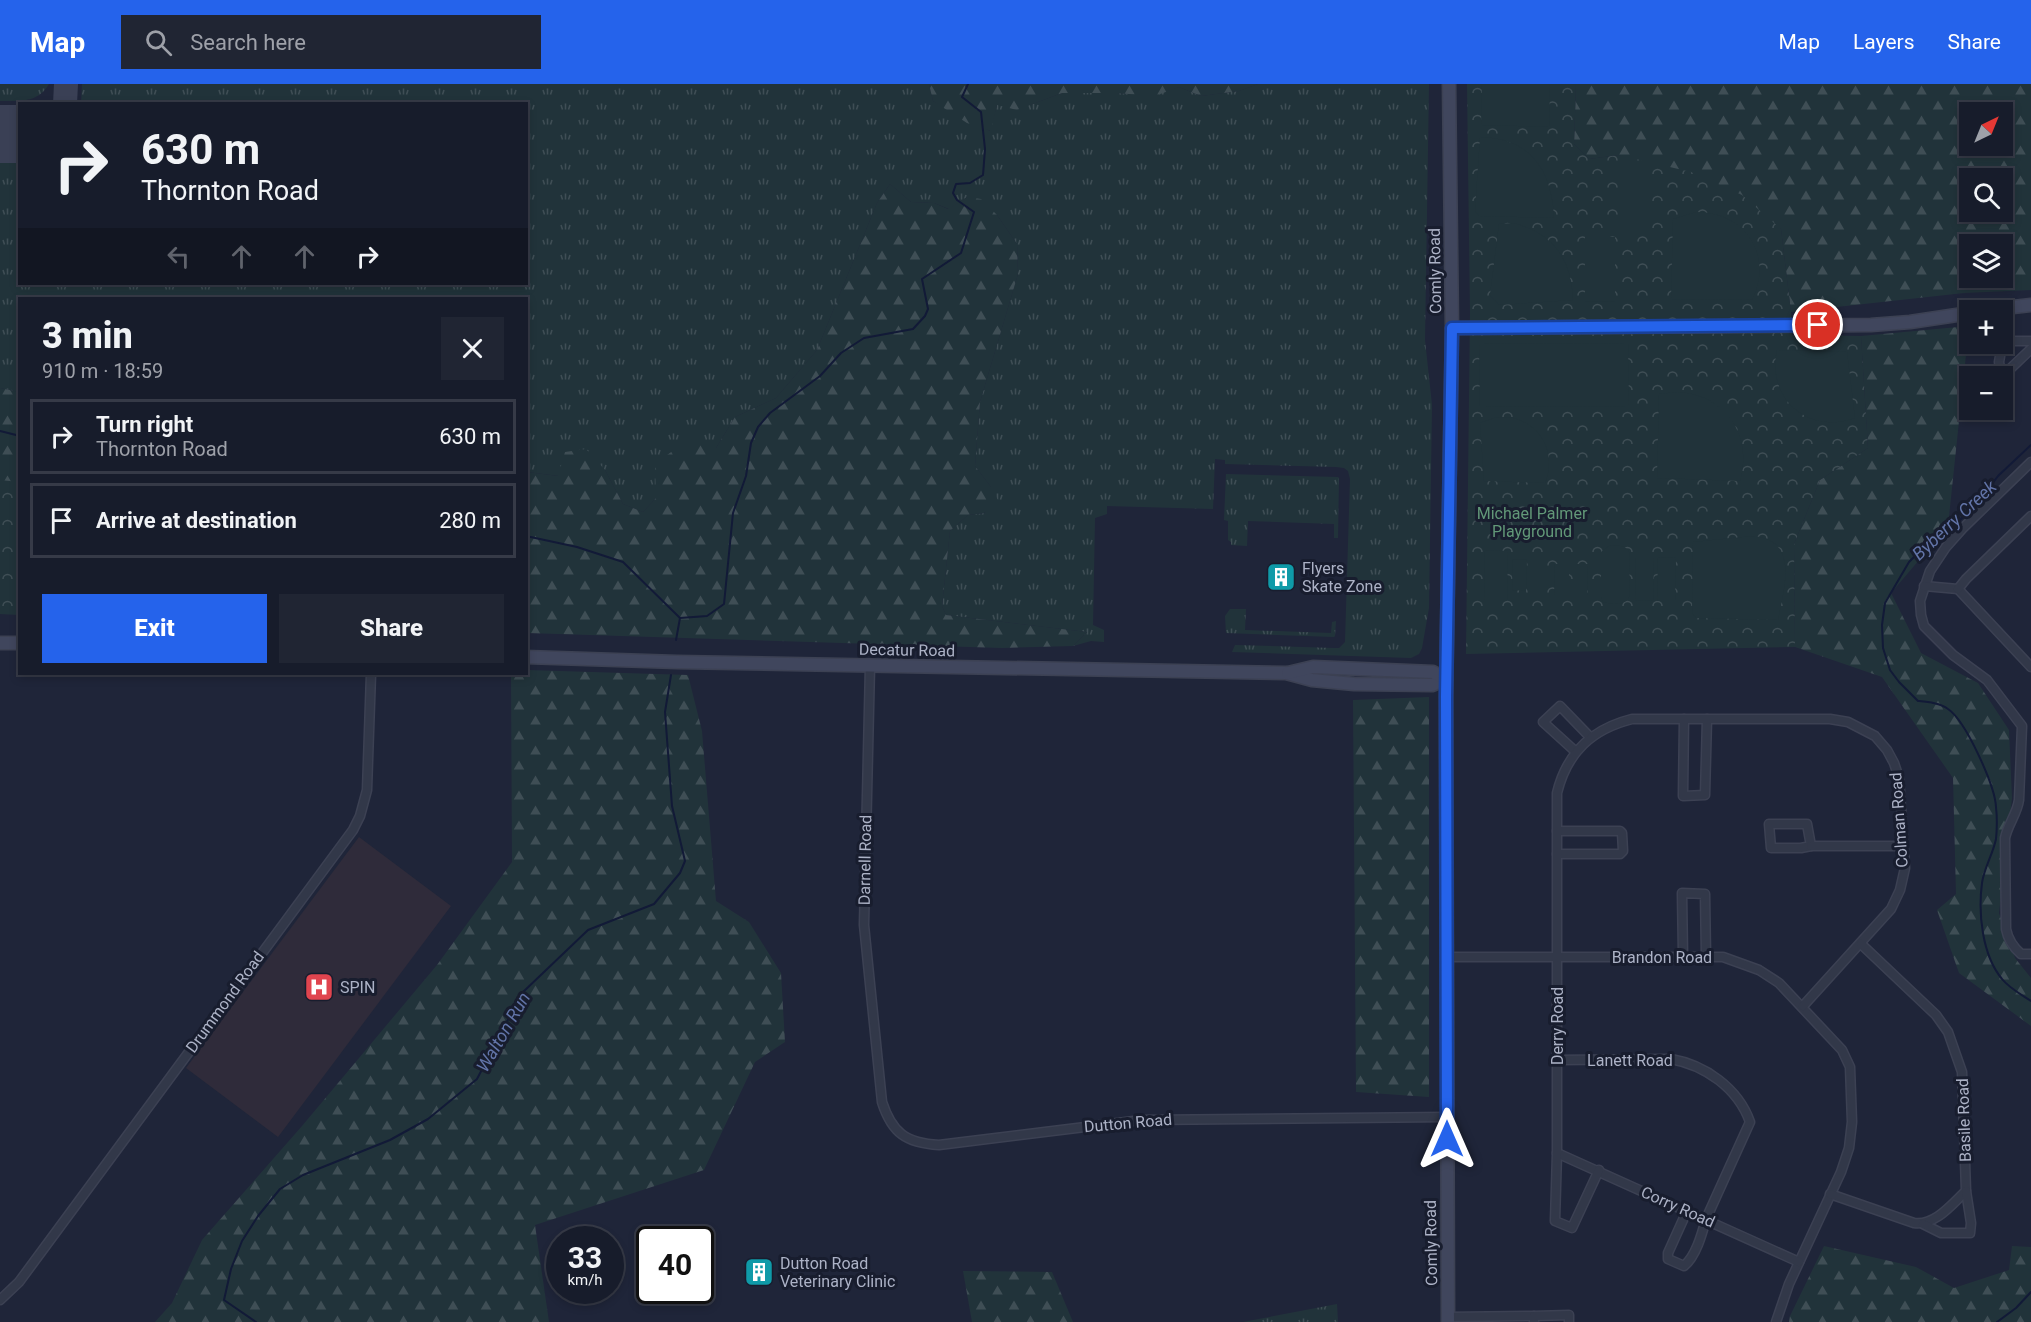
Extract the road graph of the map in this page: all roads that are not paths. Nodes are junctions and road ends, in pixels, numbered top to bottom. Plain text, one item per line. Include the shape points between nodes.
1 (1449, 84) edge
2 (2031, 305) edge
3 (2013, 307) edge
4 (1959, 315) edge
5 (1452, 328) junction
6 (2031, 341) edge
7 (2031, 350) edge
8 (2031, 462) edge
9 (2031, 516) edge
10 (1924, 586) junction
11 (1959, 589) junction
12 (0, 643) edge
13 (18, 643) edge
14 (528, 657) edge
15 (870, 666) junction
16 (2031, 667) edge
17 (370, 675) edge
18 (1446, 679) junction
19 (1684, 719) junction
20 (1707, 719) junction
21 (1590, 737) junction
22 (1576, 752) junction
23 (1557, 831) junction
24 (1810, 846) junction
25 (1903, 846) junction
26 (1557, 854) junction
27 (1861, 944) junction
28 (2031, 954) edge
29 (1557, 956) junction
30 (1683, 956) junction
31 (1706, 956) junction
32 (1446, 957) junction
33 (1803, 1006) junction
34 (877, 1052) joint
35 (1557, 1060) junction
36 (1447, 1116) junction
37 (1557, 1153) junction
38 (1599, 1170) junction
39 (1966, 1191) junction
40 (1830, 1194) junction
41 (1687, 1211) junction
42 (1706, 1219) junction
43 (1923, 1224) junction
44 (1799, 1262) junction
45 (0, 1300) edge
46 (1534, 1319) edge
47 (1448, 1320) edge
48 (1569, 1322) edge
49 (1776, 1322) edge

1 - 5 street, Comly Road
2 - 3 street
4 - 5 street via 1870,325
5 - 18 street, Comly Road
6 - 7 street via 2002,345 2000,368 2010,369
8 - 10 street via 1946,547
9 - 11 street
10 - 11 street
10 - 28 street via 1920,608 1924,626 1953,655 1987,680 2022,726 2019,800 2005,838 2006,929 2021,954
11 - 16 street
12 - 13 street
14 - 15 street, Decatur Road
15 - 18 street, Decatur Road via 1286,673 1313,667 1433,672
15 - 34 street, Darnell Road via 864,925
17 - 45 street, Drummond Road via 367,790 352,830 24,1274
18 - 32 street, Comly Road
19 - 20 street, Colman Road
19 - 20 street via 1683,796 1705,795
19 - 21 street, Colman Road via 1632,719
20 - 25 street, Colman Road via 1830,719 1848,722 1875,736 1887,750 1899,778
21 - 22 street, Colman Road
21 - 22 street via 1560,706 1543,722
22 - 23 street, Derry Road via 1557,793
23 - 26 street, Derry Road
23 - 26 street via 1620,831 1623,851
24 - 24 street via 1808,824 1769,824 1771,848
24 - 25 street
25 - 27 street, Colman Road via 1905,868 1900,890 1891,909
26 - 29 street, Derry Road
27 - 33 street, Colman Road
27 - 39 street, Basile Road via 1936,1015 1948,1032 1962,1072
29 - 30 street, Brandon Road
29 - 32 street, Brandon Road
29 - 35 street, Derry Road
30 - 31 street, Brandon Road
30 - 31 street via 1682,893 1705,894
31 - 33 street, Brandon Road via 1723,957 1759,970
32 - 36 street, Comly Road
33 - 40 street, Brandon Road via 1842,1050 1850,1067 1849,1148
34 - 36 street, Dutton Road via 882,1102 888,1120 911,1141 923,1144 1142,1120
35 - 37 street, Derry Road
35 - 42 street, Lanett Road via 1671,1059 1700,1067 1718,1079 1746,1110 1750,1122
36 - 47 street, Comly Road
37 - 38 street, Corry Road
37 - 38 street, Derry Road via 1555,1221 1572,1228
38 - 41 street, Corry Road
39 - 43 street via 1939,1216
39 - 43 street, Basile Road via 1970,1233 1941,1233
40 - 43 street, Basile Road
40 - 44 street, Brandon Road
41 - 42 street, Corry Road
41 - 42 street via 1668,1253 1668,1259 1684,1266
42 - 44 street, Corry Road
44 - 49 street, Brandon Road
46 - 47 street
46 - 48 street via 1569,1315

